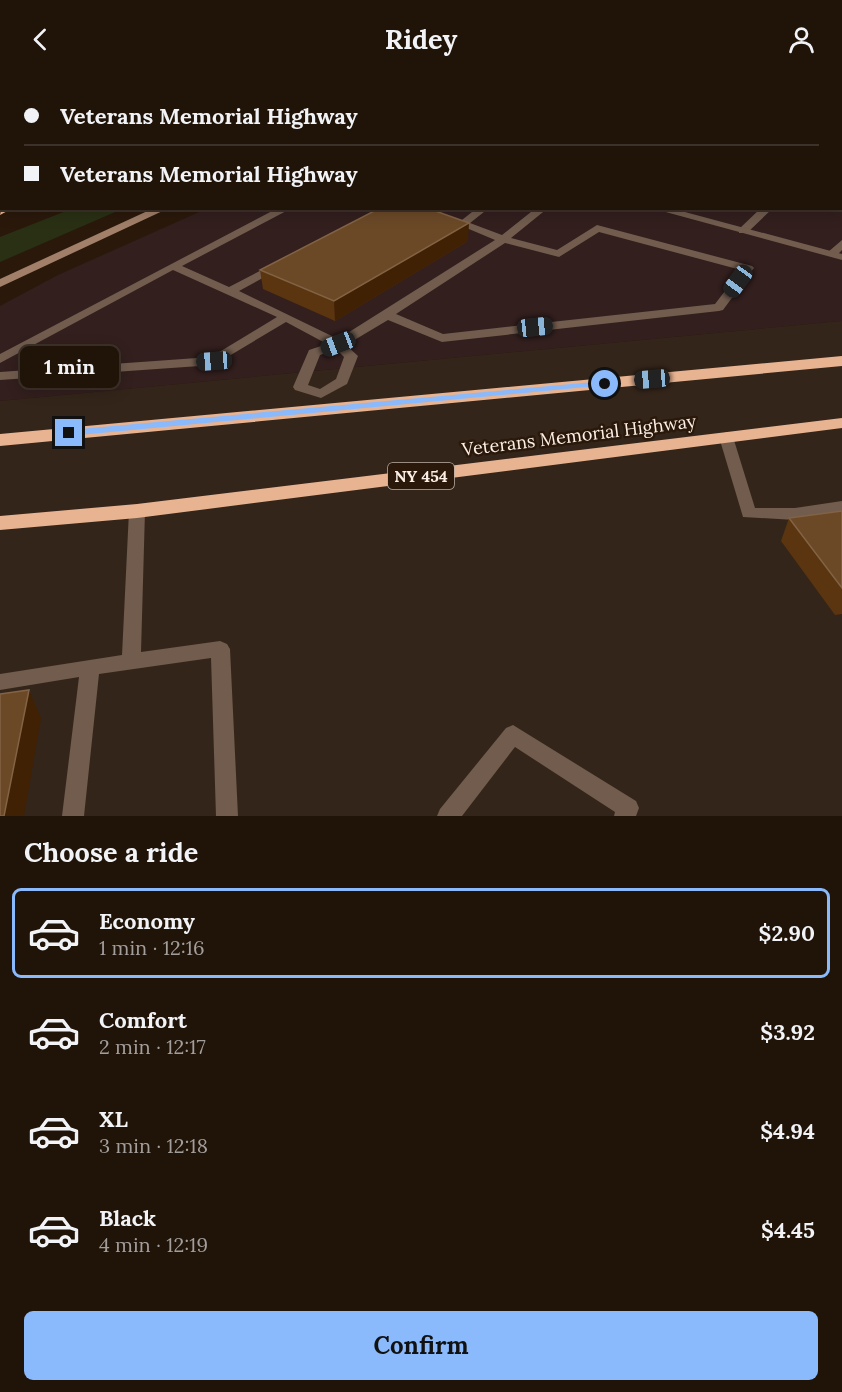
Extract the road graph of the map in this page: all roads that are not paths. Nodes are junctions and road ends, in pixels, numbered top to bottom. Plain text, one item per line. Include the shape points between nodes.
1 (160, 210) edge
2 (283, 210) edge
3 (480, 210) edge
4 (540, 210) edge
5 (664, 210) edge
6 (766, 210) edge
7 (743, 231) junction
8 (502, 239) junction
9 (842, 243) edge
10 (837, 256) edge
11 (292, 258) edge
12 (173, 266) junction
13 (0, 283) edge
14 (230, 291) junction
15 (387, 315) junction
16 (286, 316) junction
17 (338, 344) junction
18 (0, 359) edge
19 (842, 361) edge
20 (0, 375) edge
21 (321, 402) junction
22 (842, 423) edge
23 (726, 437) junction
24 (0, 440) edge
25 (842, 507) edge
26 (137, 511) junction
27 (0, 524) edge
28 (131, 662) junction
29 (90, 669) junction
30 (0, 682) edge
31 (73, 816) edge
32 (226, 816) edge
33 (448, 816) edge
34 (625, 816) edge

1 - 13 main road
2 - 12 street
3 - 8 street via 457,223
4 - 8 street
5 - 7 street
6 - 7 street
7 - 10 street
8 - 15 street
8 - 15 street via 559,254 597,228 748,268 719,307 442,338
9 - 10 street
11 - 14 street
12 - 14 street
12 - 18 street
14 - 16 street
15 - 17 street
16 - 17 street
16 - 20 street via 214,361
17 - 21 street via 351,356 342,381
17 - 21 street via 314,353 300,387
19 - 21 highway
21 - 24 highway
22 - 23 highway, Veterans Memorial Highway / NY 454
23 - 25 street via 749,513 795,514
23 - 26 highway, Veterans Memorial Highway / NY 454
26 - 27 highway, Veterans Memorial Highway / NY 454
26 - 28 street
28 - 29 street
28 - 32 street via 220,649
29 - 30 street
29 - 31 street
33 - 34 street via 513,734 628,808

